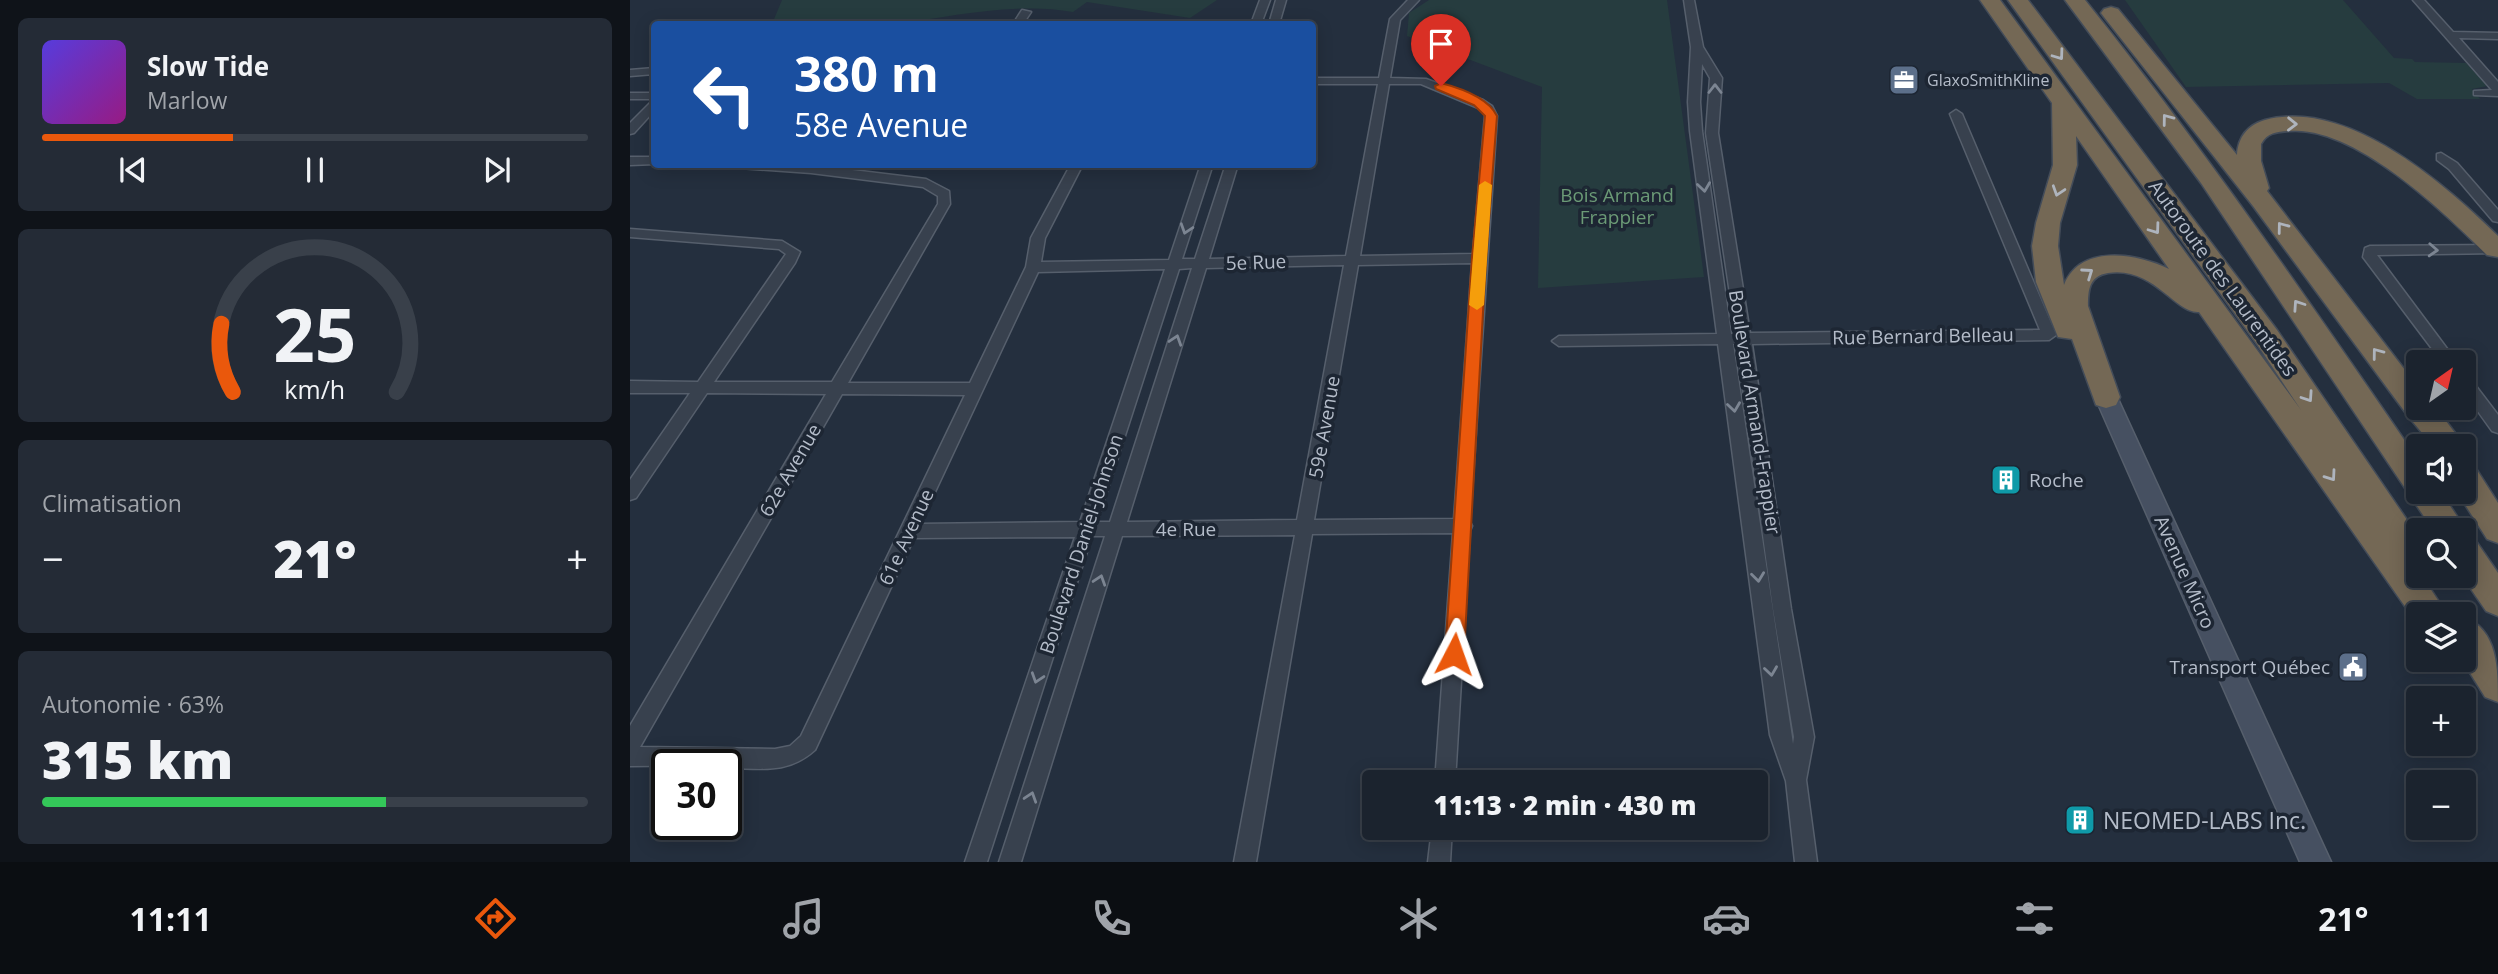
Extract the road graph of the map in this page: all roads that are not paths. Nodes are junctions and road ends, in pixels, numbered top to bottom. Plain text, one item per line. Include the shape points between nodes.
1 (1265, 0) edge
2 (1281, 0) edge
3 (1415, 0) edge
4 (1689, 0) edge
5 (1990, 0) edge
6 (2018, 0) edge
7 (2075, 0) edge
8 (2100, 0) edge
9 (2115, 0) edge
10 (2418, 0) edge
11 (1026, 12) dead end
12 (1020, 21) edge
13 (1257, 21) edge
14 (1274, 21) edge
15 (2448, 35) junction
16 (2498, 36) edge
17 (1697, 47) junction
18 (2152, 63) junction
19 (651, 71) edge
20 (630, 73) edge
21 (1384, 79) junction
22 (1316, 81) edge
23 (2498, 91) edge
24 (2478, 93) dead end
25 (630, 96) edge
26 (651, 96) edge
27 (2062, 100) junction
28 (651, 108) edge
29 (1956, 114) dead end
30 (630, 130) edge
31 (2441, 157) dead end
32 (630, 161) edge
33 (651, 161) edge
34 (797, 168) edge
35 (1075, 168) edge
36 (1206, 168) edge
37 (1230, 168) edge
38 (2262, 201) junction
39 (2498, 218) edge
40 (630, 233) edge
41 (2497, 250) edge
42 (1354, 258) junction
43 (1479, 258) junction
44 (1200, 264) junction
45 (1174, 265) junction
46 (1033, 267) junction
47 (1743, 339) junction
48 (1725, 340) junction
49 (1559, 341) dead end
50 (2441, 350) edge
51 (1164, 376) junction
52 (1137, 377) junction
53 (630, 387) edge
54 (704, 387) junction
55 (838, 388) junction
56 (975, 389) junction
57 (2406, 391) edge
58 (2106, 397) junction
59 (2476, 398) edge
60 (2277, 400) junction
61 (2428, 420) edge
62 (2498, 427) edge
63 (2440, 434) edge
64 (2406, 466) edge
65 (2476, 476) edge
66 (630, 493) edge
67 (2476, 495) edge
68 (2498, 502) edge
69 (1464, 526) junction
70 (1307, 528) junction
71 (1116, 529) junction
72 (1086, 530) junction
73 (2498, 530) edge
74 (909, 531) junction
75 (2406, 544) edge
76 (2476, 569) edge
77 (2498, 601) edge
78 (2421, 602) edge
79 (2476, 651) edge
80 (2472, 672) edge
81 (2498, 685) edge
82 (2498, 708) edge
83 (1026, 712) junction
84 (1058, 712) junction
85 (630, 745) edge
86 (630, 756) edge
87 (1446, 770) edge
88 (1796, 781) junction
89 (1441, 840) edge
90 (2318, 859) edge
91 (976, 862) edge
92 (1010, 862) edge
93 (1245, 862) edge
94 (1439, 862) edge
95 (1806, 862) edge

1 - 13 street
2 - 14 street
3 - 21 street, 59e Avenue via 1395,19
4 - 17 street, Boulevard Armand-Frappier
5 - 27 highway
6 -> 75 highway, Autoroute des Laurentides via 2267,337
64 -> 7 highway via 2232,210
8 - 18 highway
9 - 18 highway
10 - 15 street
11 - 12 street
15 - 16 street
15 - 23 street
47 -> 17 street, Boulevard Armand-Frappier via 1712,133 1716,78
17 -> 48 street, Boulevard Armand-Frappier via 1694,110
18 - 38 highway
19 - 20 street
21 - 22 street
21 - 42 street, 59e Avenue
21 - 43 street via 1422,80 1488,108
23 - 24 street
25 - 26 street
27 -> 58 highway via 2066,159 2046,230 2046,263 2061,314
27 -> 60 highway
28 - 30 street
29 - 47 street, Rue Bernard Belleau via 2049,335
31 - 39 street
32 - 33 street
34 - 55 street, 62e Avenue via 926,183 944,194 944,204
35 - 46 street, 61e Avenue via 1038,237
36 -> 45 street, Boulevard Daniel-Johnson
37 - 44 street, Boulevard Daniel-Johnson
38 -> 41 highway via 2248,158 2252,137 2274,125 2312,125 2353,140 2418,178
57 -> 38 highway
40 - 54 street via 782,245 793,252
50 -> 41 street via 2370,257 2371,250
42 - 43 street, 5e Rue
42 - 44 street, 5e Rue
42 - 70 street, 59e Avenue
43 - 69 street
44 - 45 street, 5e Rue
51 -> 44 street, Boulevard Daniel-Johnson
45 - 46 street, 5e Rue
45 - 52 street, Boulevard Daniel-Johnson
46 - 56 street, 61e Avenue
47 - 48 street, Rue Bernard Belleau
47 - 88 street, Boulevard Armand-Frappier via 1804,737
48 - 49 street, Rue Bernard Belleau
48 -> 88 street, Boulevard Armand-Frappier via 1780,736
51 - 52 street
51 - 71 street, Boulevard Daniel-Johnson
52 - 72 street, Boulevard Daniel-Johnson
53 - 54 street
54 - 55 street
54 - 66 street
55 - 56 street
55 - 85 street, 62e Avenue
56 - 74 street, 61e Avenue
58 -> 60 highway via 2074,295 2084,273 2114,264 2151,271 2182,290
58 - 90 street, Avenue Micro
59 - 62 street
60 -> 78 highway
61 - 63 highway
65 - 68 highway
67 - 73 highway
69 - 70 street, 4e Rue
69 - 87 street
70 - 71 street, 4e Rue
70 - 93 street, 59e Avenue
71 - 72 street, 4e Rue
84 -> 71 street, Boulevard Daniel-Johnson
72 - 74 street, 4e Rue
72 -> 83 street, Boulevard Daniel-Johnson
74 - 86 street, 61e Avenue via 815,732 795,755 775,759
76 - 77 highway
79 - 81 highway
80 - 82 highway
83 - 84 street
83 - 91 street, Boulevard Daniel-Johnson
92 -> 84 street, Boulevard Daniel-Johnson
88 - 95 street, Boulevard Armand-Frappier
89 - 94 street

